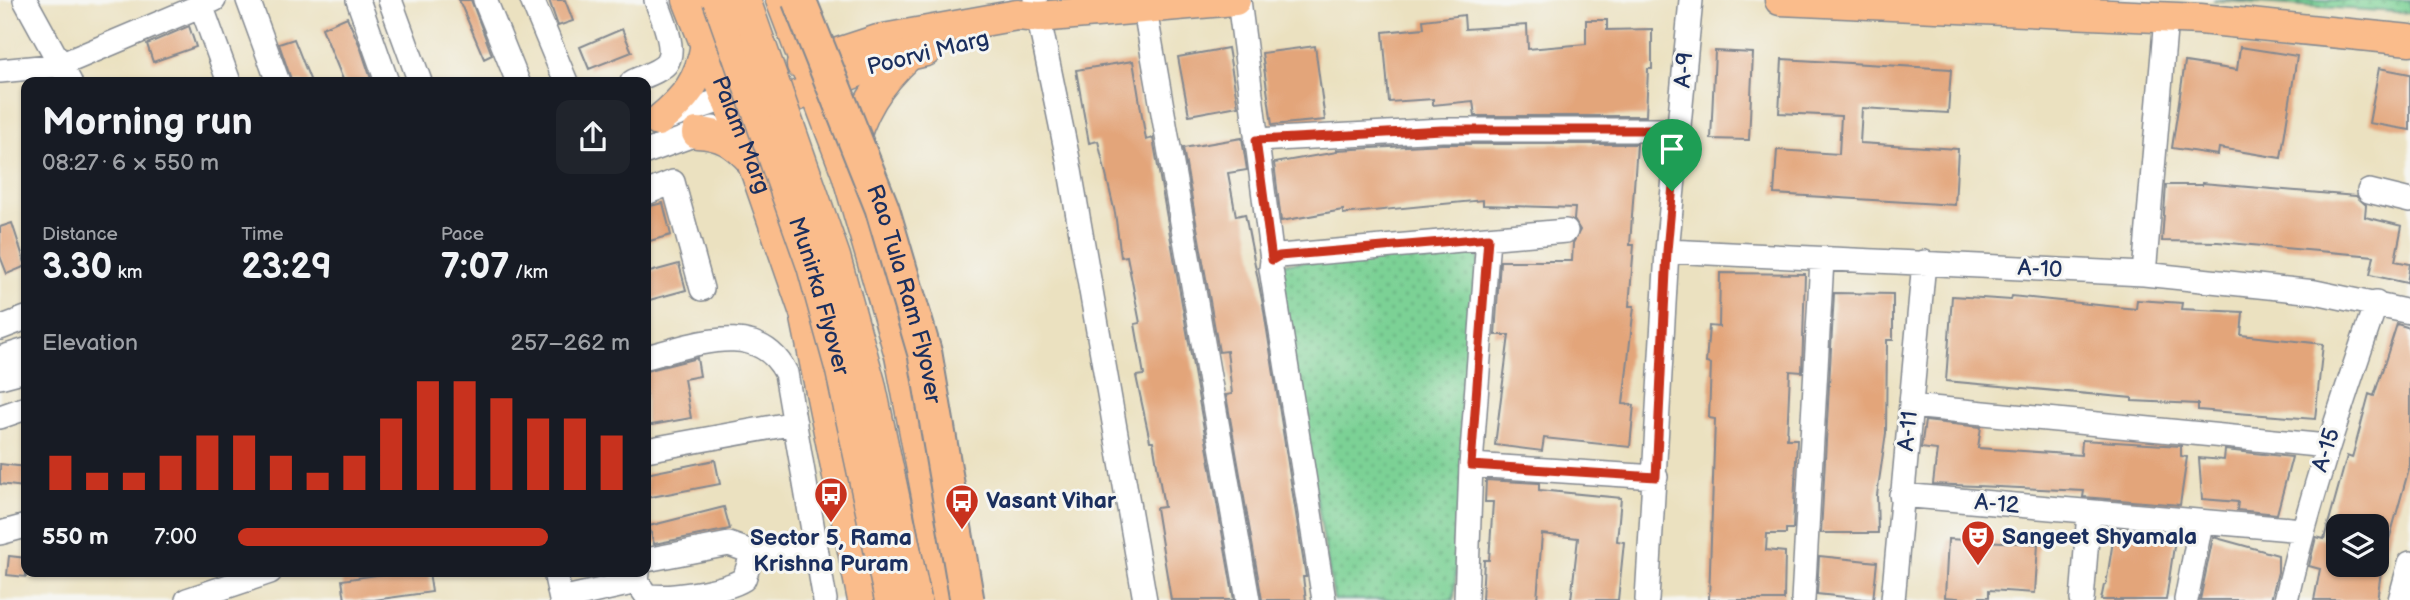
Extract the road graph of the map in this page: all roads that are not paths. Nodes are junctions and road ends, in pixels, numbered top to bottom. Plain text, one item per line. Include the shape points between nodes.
1 (25, 0) edge
2 (248, 0) edge
3 (358, 0) edge
4 (390, 0) edge
5 (485, 0) edge
6 (532, 0) edge
7 (656, 0) edge
8 (688, 0) edge
9 (718, 0) edge
10 (745, 0) edge
11 (781, 0) edge
12 (799, 0) edge
13 (1237, 0) edge
14 (1690, 0) edge
15 (1780, 0) edge
16 (207, 3) edge
17 (1095, 6) edge
18 (1037, 8) edge
19 (2198, 9) edge
20 (1145, 10) junction
21 (2166, 18) junction
22 (2410, 40) edge
23 (706, 44) junction
24 (909, 55) junction
25 (0, 71) edge
26 (65, 74) edge
27 (812, 75) junction
28 (228, 77) edge
29 (276, 77) edge
30 (385, 77) edge
31 (418, 77) edge
32 (516, 77) edge
33 (564, 77) edge
34 (642, 77) edge
35 (731, 109) junction
36 (652, 124) edge
37 (1678, 130) junction
38 (697, 133) junction
39 (1256, 140) junction
40 (651, 150) edge
41 (751, 160) junction
42 (847, 174) junction
43 (651, 191) edge
44 (2369, 191) dead end
45 (2410, 201) edge
46 (1566, 231) dead end
47 (864, 233) junction
48 (1488, 238) junction
49 (1667, 251) junction
50 (786, 258) junction
51 (1272, 260) junction
52 (1822, 260) junction
53 (1924, 262) junction
54 (2144, 274) junction
55 (702, 289) dead end
56 (2376, 303) junction
57 (2410, 312) edge
58 (21, 320) edge
59 (0, 328) edge
60 (21, 352) edge
61 (651, 356) edge
62 (0, 358) edge
63 (21, 371) edge
64 (0, 377) edge
65 (1911, 406) junction
66 (21, 410) edge
67 (0, 417) edge
68 (795, 422) junction
69 (2327, 446) junction
70 (651, 449) edge
71 (1471, 465) junction
72 (1656, 477) junction
73 (1901, 495) junction
74 (2089, 513) junction
75 (2201, 523) junction
76 (21, 527) edge
77 (2302, 530) junction
78 (0, 533) edge
79 (816, 543) junction
80 (651, 558) edge
81 (751, 558) junction
82 (2410, 563) edge
83 (257, 577) edge
84 (556, 577) edge
85 (637, 577) edge
86 (200, 598) edge
87 (561, 600) edge
88 (825, 600) edge
89 (863, 600) edge
90 (890, 600) edge
91 (916, 600) edge
92 (947, 600) edge
93 (967, 600) edge
94 (1145, 600) edge
95 (1248, 600) edge
96 (1324, 600) edge
97 (1466, 600) edge
98 (1647, 600) edge
99 (1803, 600) edge
100 (1893, 600) edge
101 (2082, 600) edge
102 (2186, 600) edge
103 (2286, 600) edge
104 (2400, 600) edge

1 - 26 street
2 - 29 street
3 - 30 street
4 - 31 street
5 - 32 street
6 - 33 street
7 - 34 street via 668,37 668,59
8 - 23 main road, Palam Marg
9 - 90 main road, Munirka Flyover, bridge via 812,266 841,371
10 - 91 main road, Munirka Flyover, bridge via 835,257 870,383
11 - 27 main road
12 - 93 highway, Rao Tula Ram Flyover, bridge via 882,208 925,354
13 - 20 main road, Poorvi Marg
13 - 39 street
14 - 37 street, A-9
15 - 21 main road
16 - 26 street
16 - 28 street
17 - 18 main road, Poorvi Marg
17 - 20 main road, Poorvi Marg
18 - 24 main road, Poorvi Marg via 1019,31
18 - 27 main road, Poorvi Marg via 878,40
18 - 94 street
19 - 21 main road
19 - 22 main road
20 - 95 street
21 - 54 street
23 - 35 main road, Palam Marg
23 - 36 main road via 697,77 684,100
24 - 27 main road, Poorvi Marg
24 - 42 main road via 876,91 862,116
25 - 26 street
27 - 35 main road
27 - 42 main road
35 - 36 street
35 - 38 street
35 - 41 main road, Palam Marg
37 - 39 street via 1442,130
37 - 49 street, A-9
38 - 40 street
38 - 41 main road via 718,134
39 - 51 street
41 - 50 main road, Palam Marg
42 - 47 main road
43 - 55 street via 673,182
44 - 45 street
46 - 48 street
47 - 50 main road via 847,216 812,216 788,234
47 - 92 main road via 900,355
48 - 51 street
48 - 71 street
49 - 52 street, A-10
49 - 72 street, A-9
50 - 89 main road, Palam Marg via 805,313
51 - 96 street
52 - 53 street, A-10
52 - 99 street
53 - 54 street, A-10
53 - 65 street, A-11
54 - 56 street, A-10
56 - 57 street, A-10
56 - 69 street, A-15
58 - 59 street
60 - 62 street
61 - 68 street via 728,338 764,347 786,373
63 - 64 street
65 - 69 street
65 - 73 street, A-11
66 - 67 street
68 - 70 street
68 - 79 street
69 - 77 street, A-15
71 - 72 street
71 - 97 street
72 - 98 street, A-9
73 - 74 street, A-12
73 - 100 street, A-11
74 - 75 street, A-12
74 - 101 street
75 - 77 street, A-12
75 - 102 street
76 - 78 street
77 - 103 street, A-15
79 - 81 street
79 - 88 street
80 - 81 street via 729,544 746,550
81 - 85 street via 744,579 731,587 659,599 646,595
82 - 104 street
83 - 86 street
84 - 87 street
85 - 87 street

